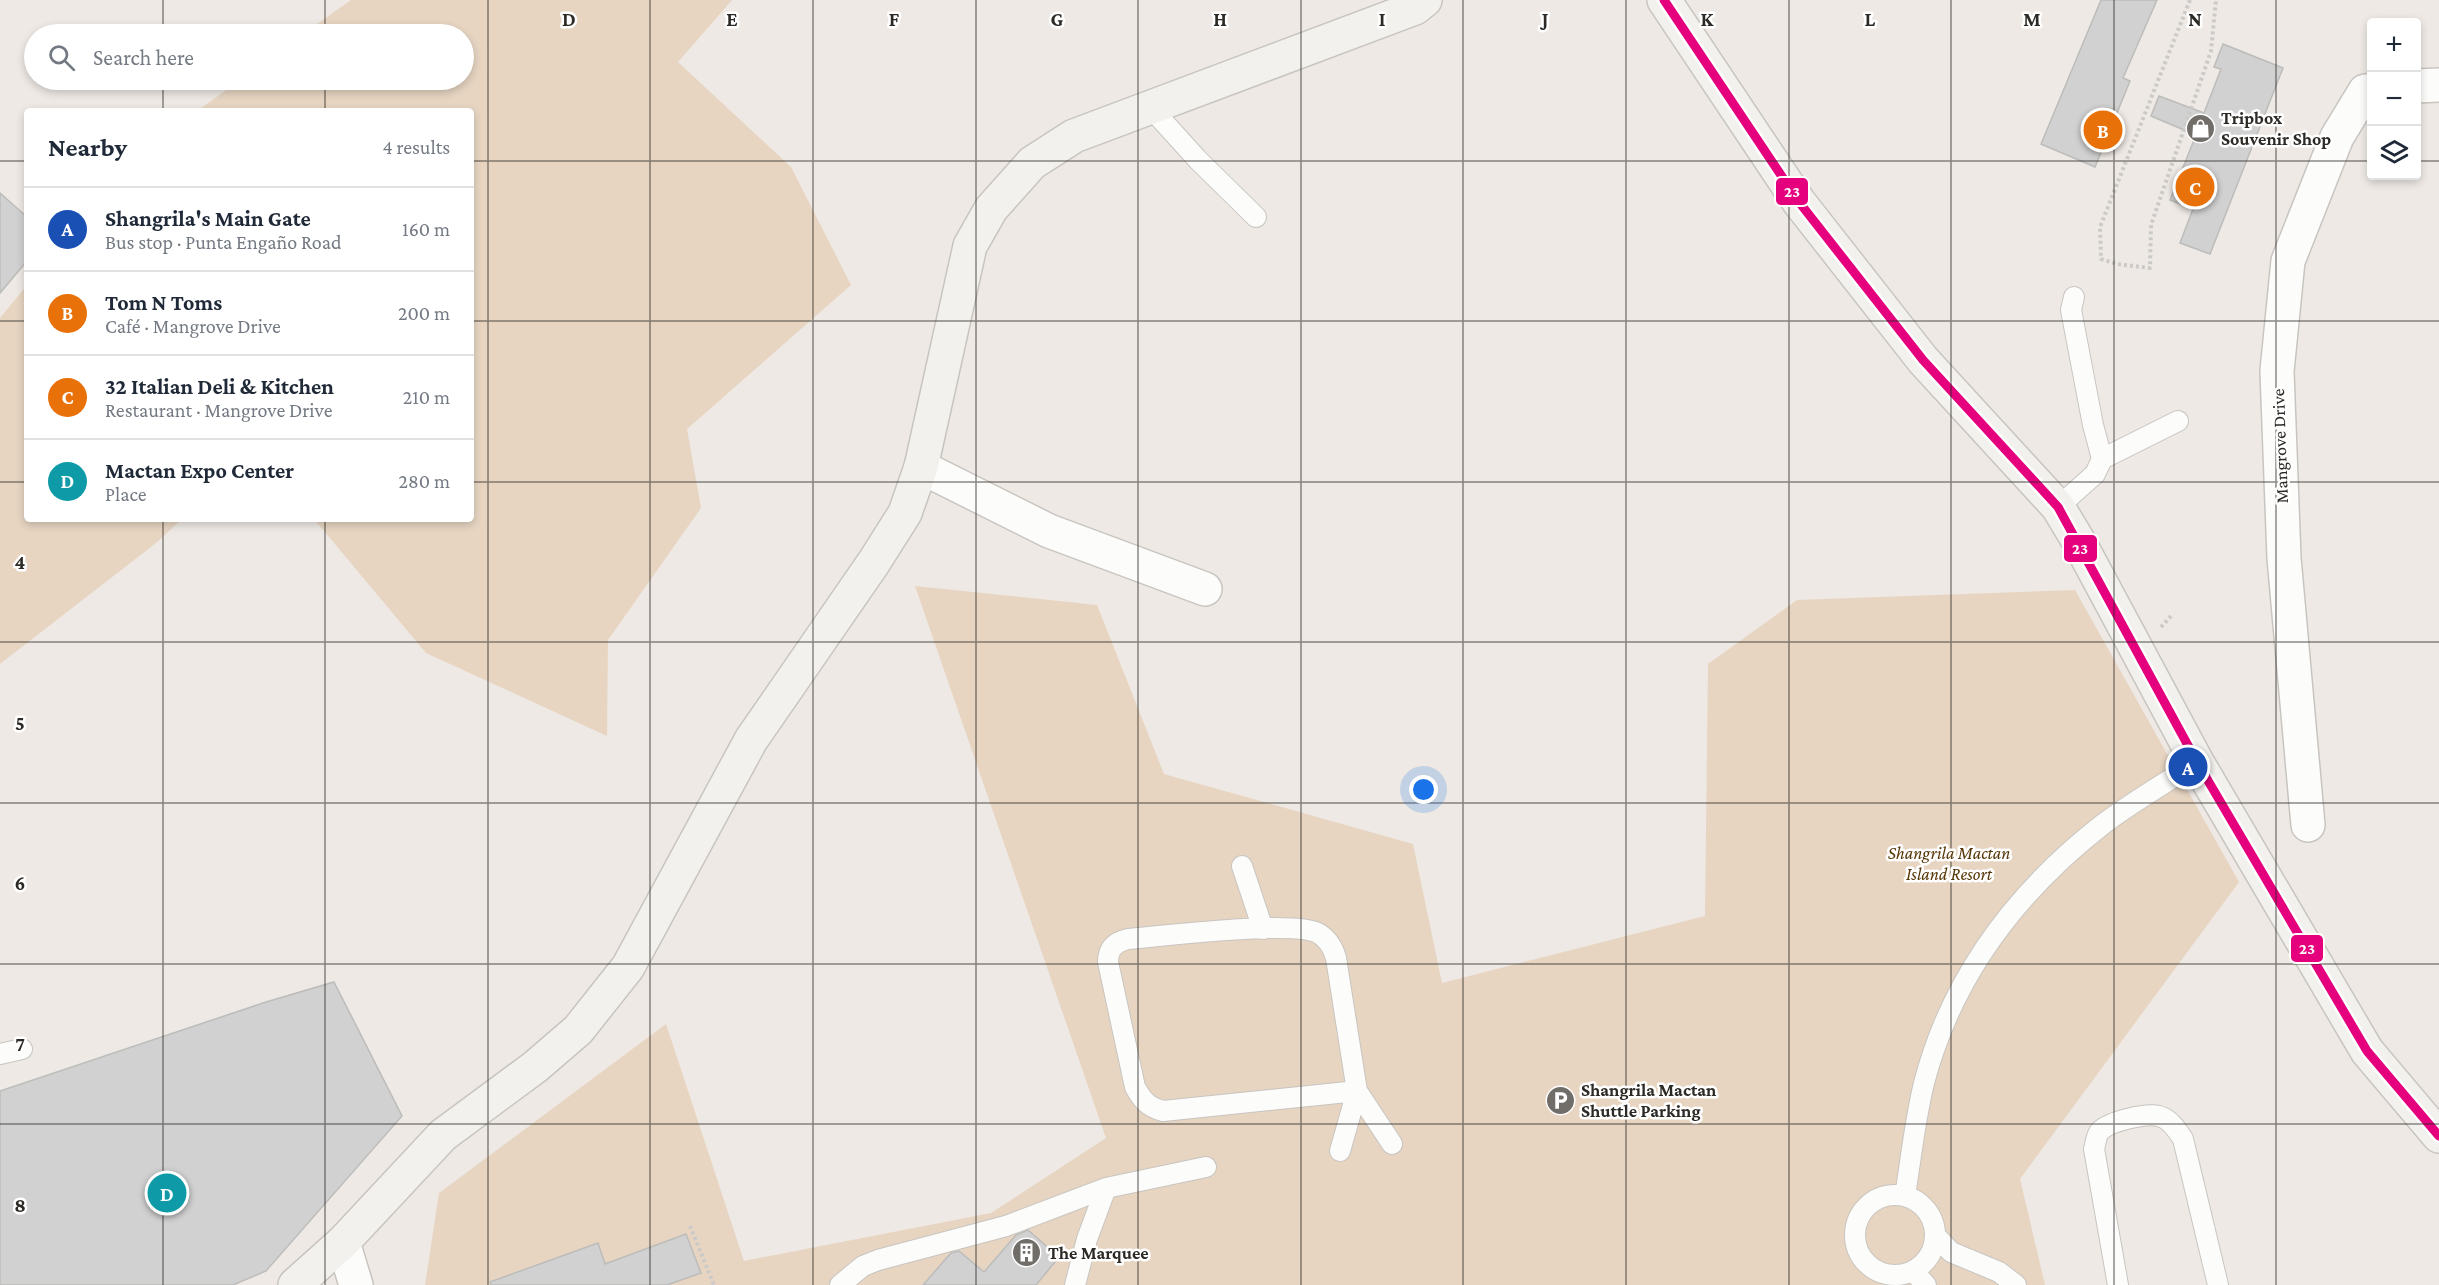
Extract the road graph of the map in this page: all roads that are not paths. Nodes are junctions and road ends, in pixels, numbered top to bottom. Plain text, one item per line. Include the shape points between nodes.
1 (1425, 0) edge
2 (1664, 0) edge
3 (2439, 85) edge
4 (2421, 86) edge
5 (2367, 91) edge
6 (1150, 107) junction
7 (1256, 217) dead end
8 (2074, 297) dead end
9 (2178, 421) dead end
10 (2102, 459) junction
11 (921, 467) junction
12 (2058, 507) junction
13 (1204, 589) dead end
14 (2197, 762) junction
15 (2308, 825) dead end
16 (1242, 866) dead end
17 (1263, 929) junction
18 (22, 1048) dead end
19 (0, 1054) edge
20 (1357, 1091) junction
21 (2439, 1136) edge
22 (1392, 1144) dead end
23 (1340, 1151) dead end
24 (1206, 1167) dead end
25 (1106, 1188) junction
26 (1905, 1196) junction
27 (1935, 1235) junction
28 (344, 1242) junction
29 (1919, 1278) edge
30 (295, 1285) edge
31 (356, 1285) edge
32 (840, 1285) edge
33 (1075, 1285) edge
34 (2016, 1285) edge
35 (2118, 1285) edge
36 (2218, 1285) edge

1 - 6 street via 1415,8
2 - 12 street via 1799,202 1923,360
3 - 4 street
5 - 15 street, Mangrove Drive via 2337,136 2288,261 2277,371 2284,558
6 - 7 lane
6 - 11 street via 1074,135 1032,163 991,209 970,246
8 - 10 lane via 2071,310
9 - 10 lane
10 - 12 lane via 2095,474
11 - 13 street via 1049,531
11 - 28 street via 905,513 751,740 628,967 578,1030 443,1135
12 - 14 street
14 - 21 street via 2367,1051
14 - 26 lane via 2070,851 1985,944 1937,1041 1915,1126
16 - 17 lane
17 - 20 lane via 1311,930 1333,947
17 - 20 lane via 1128,939 1110,950 1108,962 1138,1093 1149,1105 1163,1111
18 - 19 lane
20 - 22 lane
20 - 23 lane
24 - 25 lane
25 - 32 lane via 1006,1226 878,1260 863,1266
25 - 33 lane
26 - 27 lane via 1927,1210
26 - 29 lane via 1881,1197 1870,1204 1862,1212 1855,1238 1859,1252 1878,1271
27 - 29 lane
27 - 34 lane via 1951,1252 1999,1272
28 - 30 street
28 - 31 street
35 - 36 lane via 2094,1149 2100,1130 2115,1122 2148,1116 2168,1121 2183,1139

